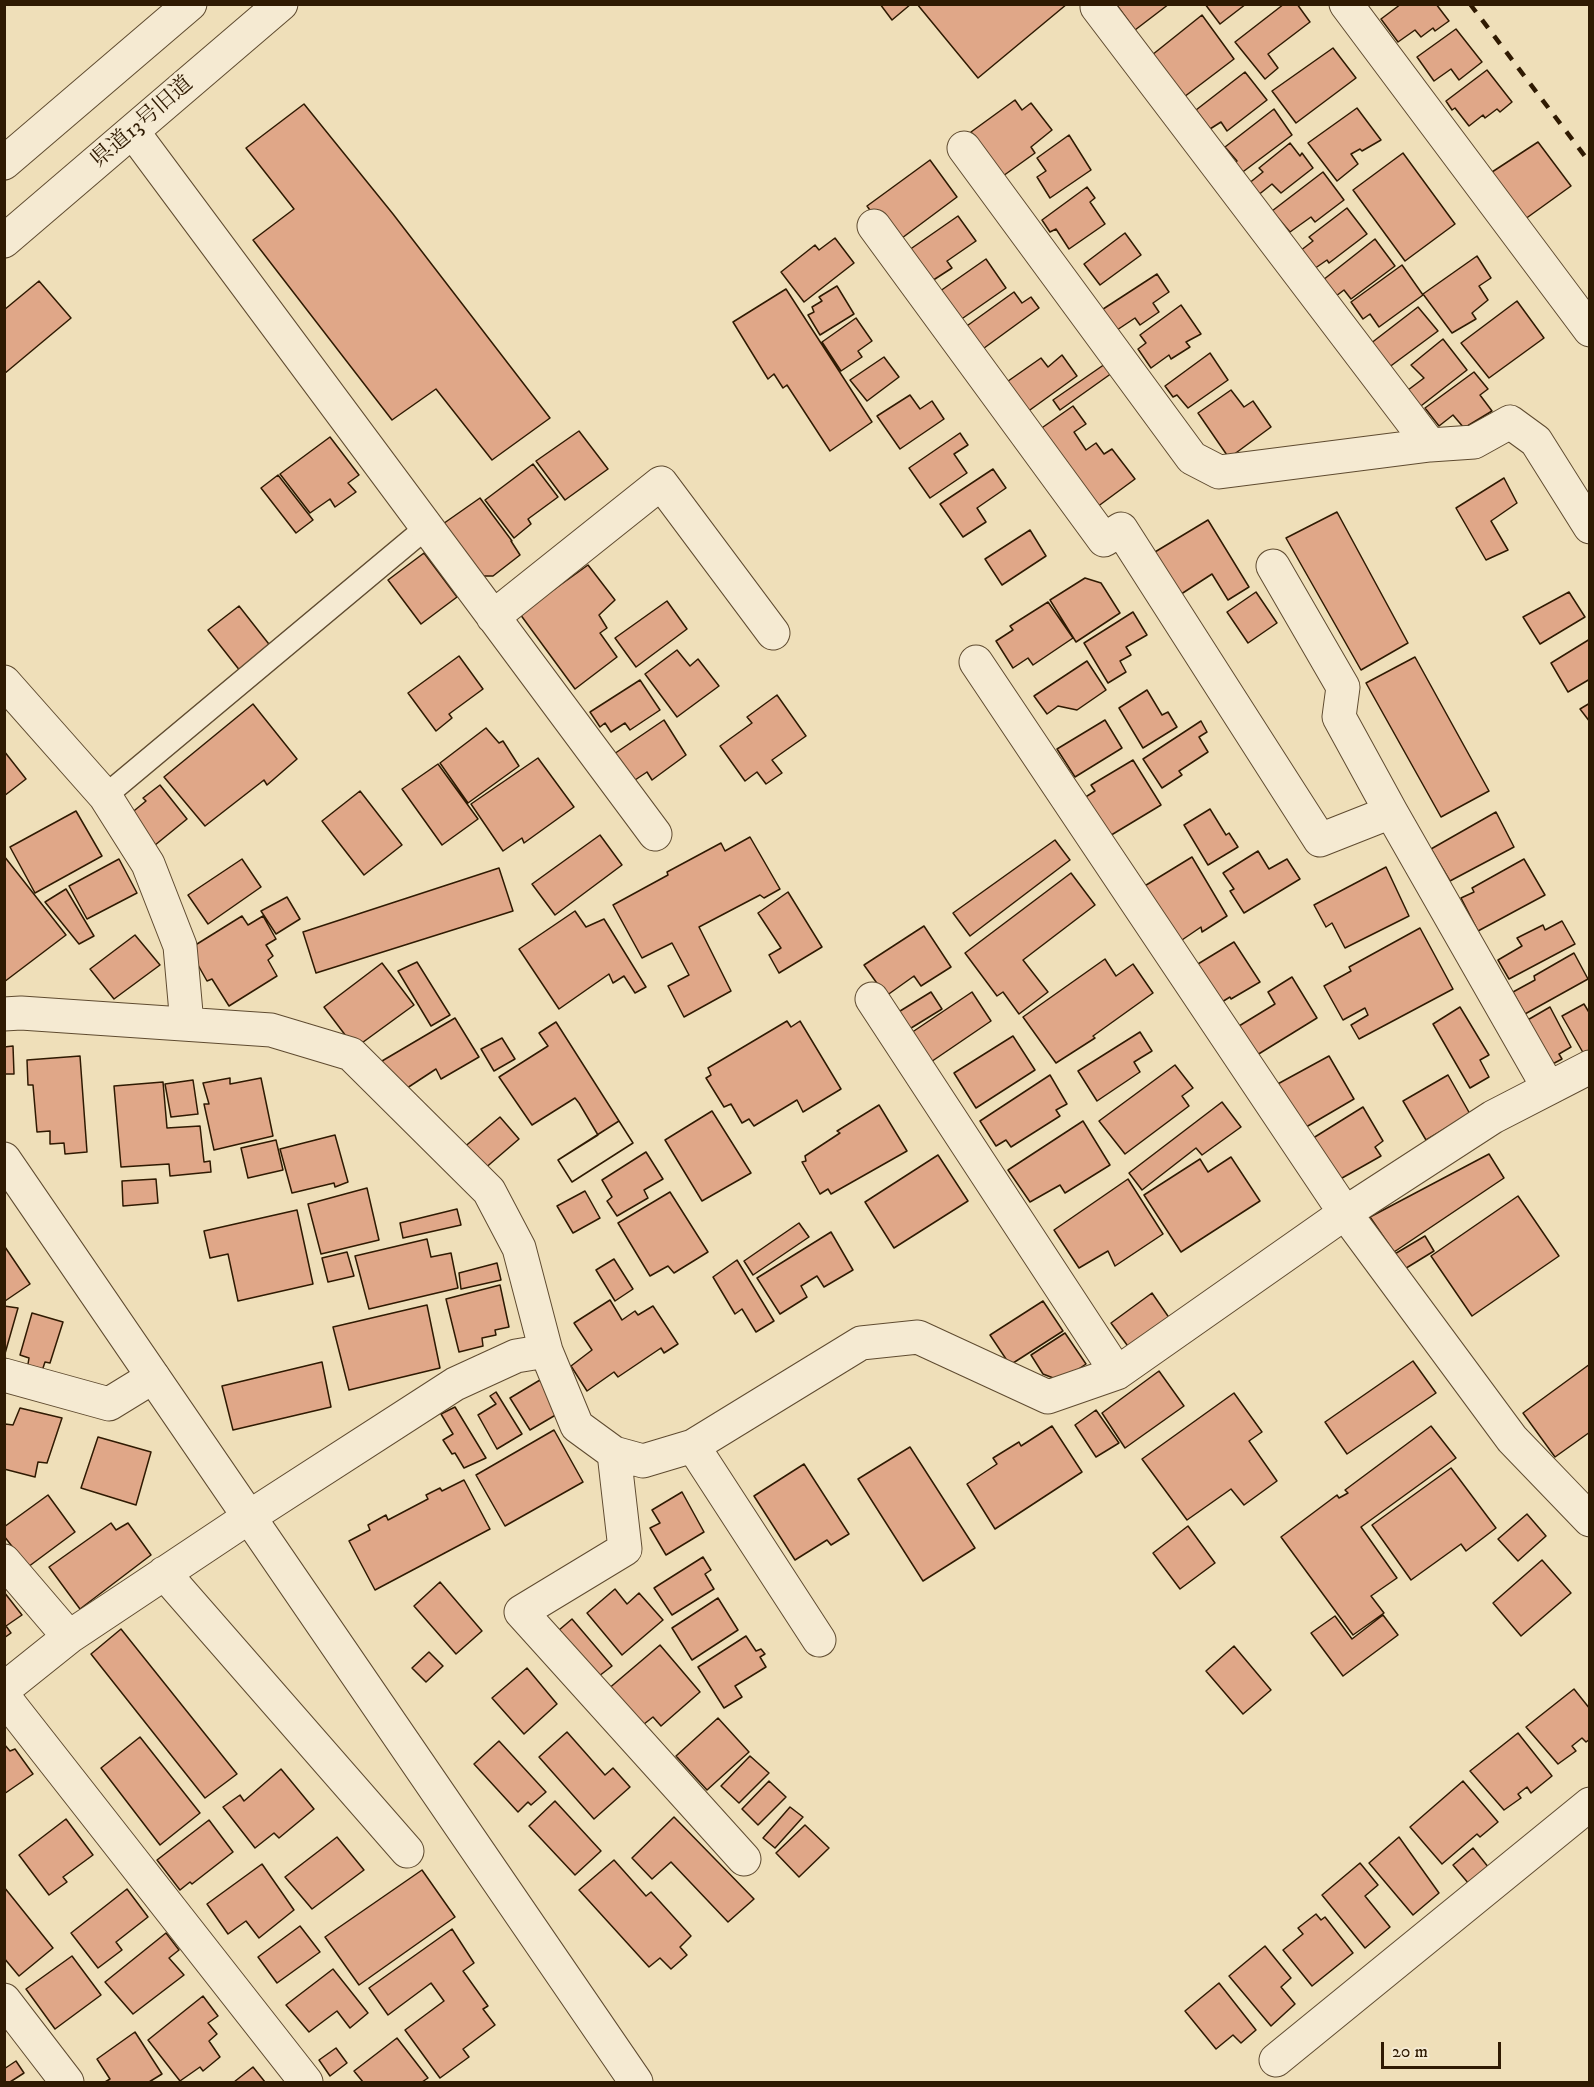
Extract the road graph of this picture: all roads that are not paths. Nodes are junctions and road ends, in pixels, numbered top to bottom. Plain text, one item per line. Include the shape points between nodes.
1 (190, 4) edge
2 (281, 4) edge
3 (1346, 4) edge
4 (1098, 7) dead end
5 (133, 132) junction
6 (964, 148) dead end
7 (4, 163) edge
8 (874, 226) dead end
9 (4, 241) edge
10 (1590, 330) edge
11 (1430, 445) junction
12 (427, 527) junction
13 (1590, 527) edge
14 (1273, 566) dead end
15 (493, 617) junction
16 (773, 633) dead end
17 (976, 662) dead end
18 (4, 682) edge
19 (105, 796) junction
20 (1391, 812) junction
21 (655, 834) dead end
22 (872, 999) dead end
23 (4, 1014) edge
24 (187, 1024) junction
25 (1590, 1067) edge
26 (1548, 1087) junction
27 (4, 1159) edge
28 (1345, 1213) junction
29 (546, 1351) junction
30 (1118, 1373) junction
31 (4, 1375) edge
32 (153, 1377) junction
33 (693, 1446) junction
34 (614, 1453) junction
35 (249, 1516) junction
36 (1590, 1520) edge
37 (4, 1561) edge
38 (164, 1573) junction
39 (69, 1637) junction
40 (819, 1640) dead end
41 (4, 1689) edge
42 (4, 1697) edge
43 (1590, 1804) edge
44 (407, 1851) dead end
45 (744, 1859) dead end
46 (4, 2000) edge
47 (1276, 2060) dead end
48 (67, 2082) edge
49 (306, 2082) edge
50 (636, 2082) edge

1 - 7 street
2 - 5 street, 県道13号旧道
3 - 10 street
4 - 11 street
5 - 9 street, 県道13号旧道
5 - 12 street
6 - 11 street via 1192,458 1219,472
8 - 20 street via 1104,540 1121,529 1320,840
11 - 13 street via 1474,442 1510,422 1536,441
12 - 15 street
12 - 19 lane
14 - 20 street via 1343,687 1339,717
15 - 16 street via 661,483
15 - 21 street
17 - 28 street
18 - 19 street
19 - 24 street via 148,864 180,946
20 - 26 street
22 - 30 street
23 - 24 street
24 - 29 street via 271,1030 351,1054 489,1191 519,1248
25 - 26 street
26 - 28 street via 1493,1117
27 - 32 street
28 - 30 street
28 - 36 street via 1512,1439
29 - 34 street via 577,1426
29 - 35 street via 516,1356 455,1384
30 - 33 street via 1048,1397 918,1337 861,1343
31 - 32 street via 109,1404
32 - 35 street
33 - 34 street via 643,1461
33 - 40 street
34 - 45 street via 625,1549 521,1612
35 - 38 street
35 - 50 street
37 - 39 street
38 - 39 street
38 - 44 street
39 - 41 street
42 - 49 street
43 - 47 street
46 - 48 street

